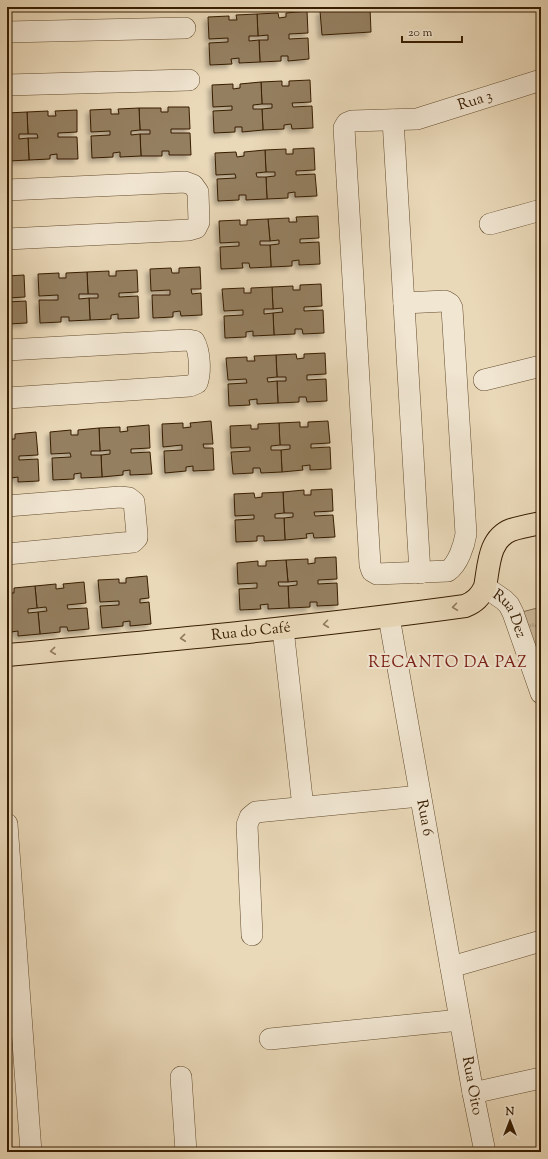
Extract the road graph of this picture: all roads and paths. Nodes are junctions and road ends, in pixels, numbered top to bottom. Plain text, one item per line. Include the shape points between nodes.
1 (185, 28) dead end
2 (7, 32) edge
3 (189, 80) dead end
4 (541, 80) edge
5 (7, 85) edge
6 (400, 120) junction
7 (7, 190) edge
8 (541, 210) edge
9 (490, 224) dead end
10 (7, 239) edge
11 (404, 303) junction
12 (7, 350) edge
13 (541, 366) edge
14 (484, 380) dead end
15 (7, 398) edge
16 (7, 506) edge
17 (541, 522) edge
18 (7, 554) edge
19 (420, 573) junction
20 (485, 587) junction
21 (389, 617) junction
22 (283, 629) junction
23 (7, 655) edge
24 (541, 693) edge
25 (420, 796) junction
26 (303, 807) junction
27 (7, 824) edge
28 (252, 935) dead end
29 (541, 941) edge
30 (451, 967) junction
31 (460, 1020) junction
32 (270, 1038) dead end
33 (181, 1077) dead end
34 (541, 1078) edge
35 (473, 1093) junction
36 (31, 1152) edge
37 (186, 1152) edge
38 (485, 1152) edge

1 - 2 street
3 - 5 street
4 - 6 street, Rua 3 via 425,117
6 - 11 street
6 - 19 street, Rua 3 via 352,121 346,123 344,128 372,571 377,574
7 - 10 street via 185,182 193,185 198,192 199,222 196,228 188,230
8 - 9 street
11 - 19 street
11 - 19 street via 445,302 452,308 466,534 465,542 453,567 448,571
12 - 15 street via 188,340 194,341 197,346 200,376 197,383 190,386
13 - 14 street
16 - 18 street via 129,498 134,502 137,538 133,542
17 - 20 main road via 502,534 493,545
20 -> 21 main road, Rua do Café via 472,604
20 - 24 street, Rua Dez via 509,605
21 -> 22 main road, Rua do Café
21 - 25 street, Rua 6
22 -> 23 main road, Rua do Café
22 - 26 street
25 - 26 street
25 - 30 street, Rua 6
26 - 28 street via 256,812 250,817 247,825
27 - 36 street
29 - 30 street
30 - 31 street, Rua 6
31 - 32 street
31 - 35 street, Rua Oito
33 - 37 street
34 - 35 street
35 - 38 street, Rua Oito

